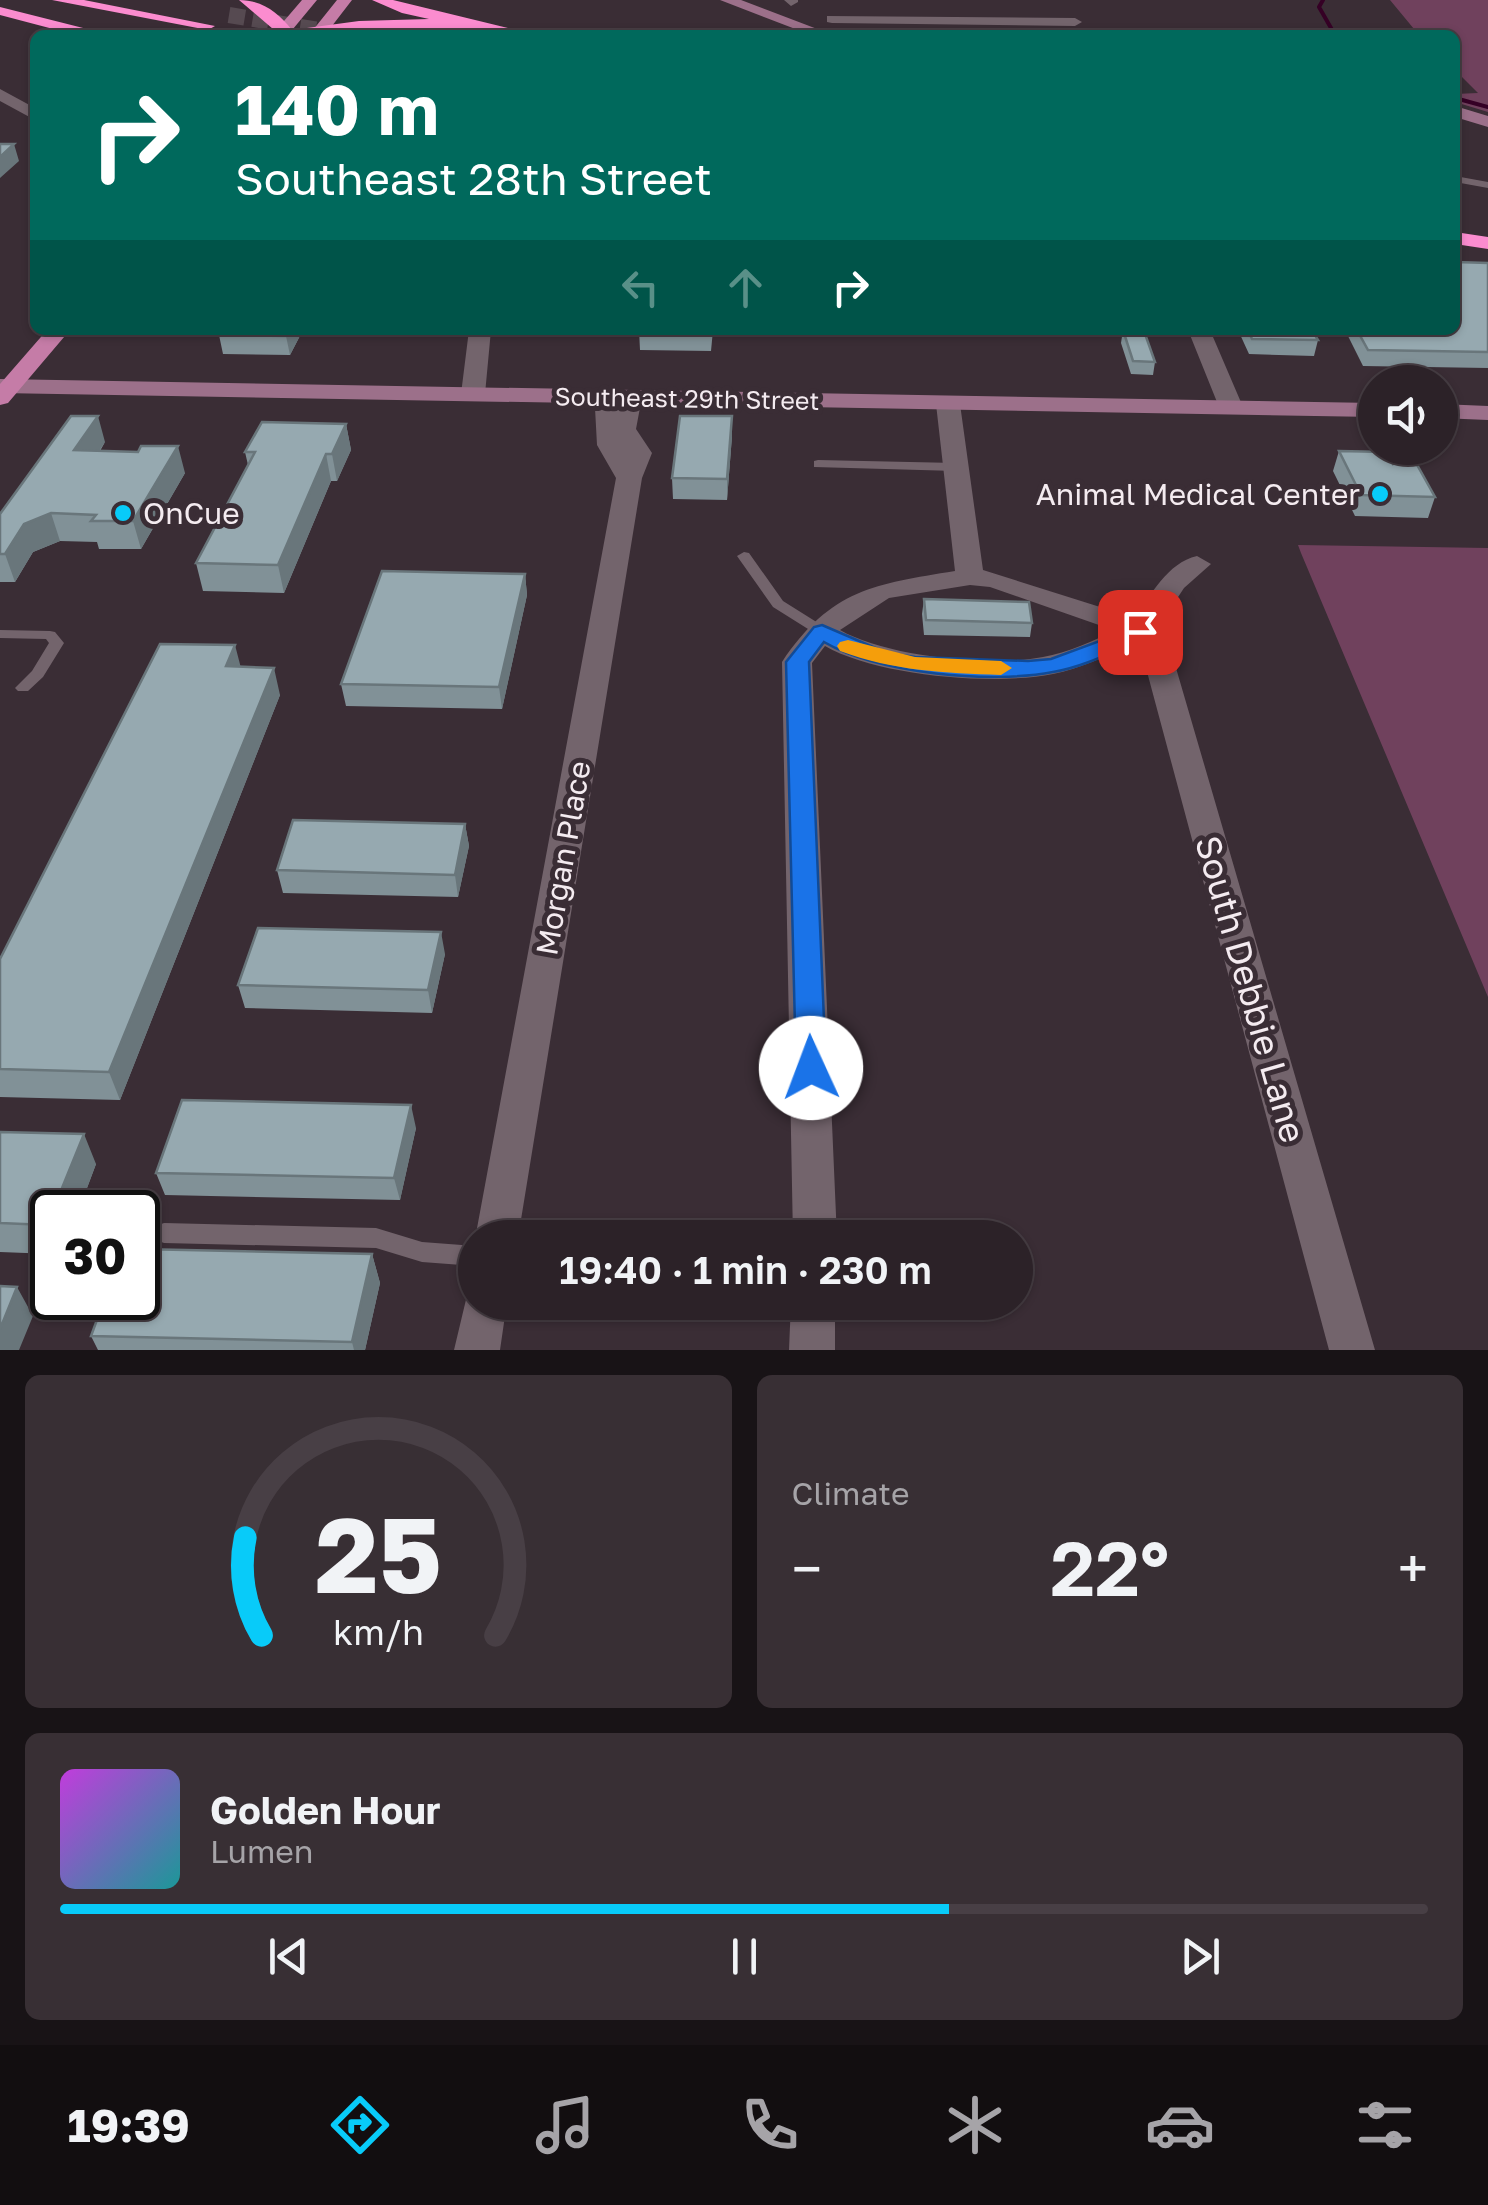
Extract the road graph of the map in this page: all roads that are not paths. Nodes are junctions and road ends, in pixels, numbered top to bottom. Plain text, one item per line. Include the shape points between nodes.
1 (59, 0) edge
2 (136, 0) edge
3 (246, 0) edge
4 (310, 0) edge
5 (345, 0) edge
6 (379, 0) edge
7 (1067, 0) edge
8 (722, 3) edge
9 (0, 11) edge
10 (229, 16) tunnel mouth
11 (832, 19) dead end
12 (478, 25) junction
13 (208, 26) tunnel mouth
14 (1077, 27) edge
15 (74, 30) edge
16 (295, 30) edge
17 (297, 30) edge
18 (299, 30) edge
19 (308, 30) edge
20 (504, 30) edge
21 (784, 30) edge
22 (809, 30) edge
23 (0, 94) edge
24 (30, 113) edge
25 (1460, 113) edge
26 (1488, 122) edge
27 (1460, 124) edge
28 (1488, 134) edge
29 (1460, 180) edge
30 (1488, 184) edge
31 (1488, 223) edge
32 (1460, 233) edge
33 (1460, 235) edge
34 (1488, 243) edge
35 (53, 335) edge
36 (479, 335) edge
37 (1201, 335) edge
38 (3, 390) edge
39 (473, 394) junction
40 (620, 397) junction
41 (948, 404) junction
42 (1231, 407) junction
43 (1358, 410) edge
44 (1458, 412) edge
45 (1488, 412) edge
46 (818, 464) dead end
47 (956, 466) junction
48 (744, 556) dead end
49 (1197, 564) dead end
50 (970, 576) junction
51 (822, 631) junction
52 (1140, 632) junction
53 (0, 634) edge
54 (22, 688) dead end
55 (499, 1220) edge
56 (814, 1220) edge
57 (164, 1233) dead end
58 (458, 1255) edge
59 (482, 1320) edge
60 (813, 1320) edge
61 (477, 1350) edge
62 (812, 1350) edge
63 (1352, 1350) edge

1 - 13 highway
2 - 10 highway
3 - 16 highway
4 - 17 main road
5 - 18 main road
6 - 12 highway
7 - 14 street
8 - 21 main road
8 - 22 main road
9 - 15 highway
11 - 14 street
12 - 19 highway via 399,22
12 - 20 highway
23 - 24 street
25 - 26 main road
27 - 28 main road
29 - 30 lane
31 - 32 highway
33 - 34 highway
35 - 38 main road
36 - 39 street
37 - 42 street
38 - 39 main road, Southeast 29th Street
39 - 40 main road, Southeast 29th Street
40 - 41 main road, Southeast 29th Street
40 - 55 street, Morgan Place via 604,430 628,478
41 - 42 main road, Southeast 29th Street
41 - 47 street
42 - 43 main road, Southeast 29th Street
44 - 45 main road
46 - 47 lane
47 - 50 street
48 - 51 lane via 778,604
49 - 52 street via 1174,582
50 - 51 street via 881,591
50 - 52 street via 1045,594
51 - 52 street via 883,659 1028,668 1054,665
51 - 56 street via 798,662
52 - 63 street, South Debbie Lane via 1161,668
53 - 54 lane via 50,635 57,643
57 - 58 lane via 376,1238
59 - 61 street
60 - 62 street

